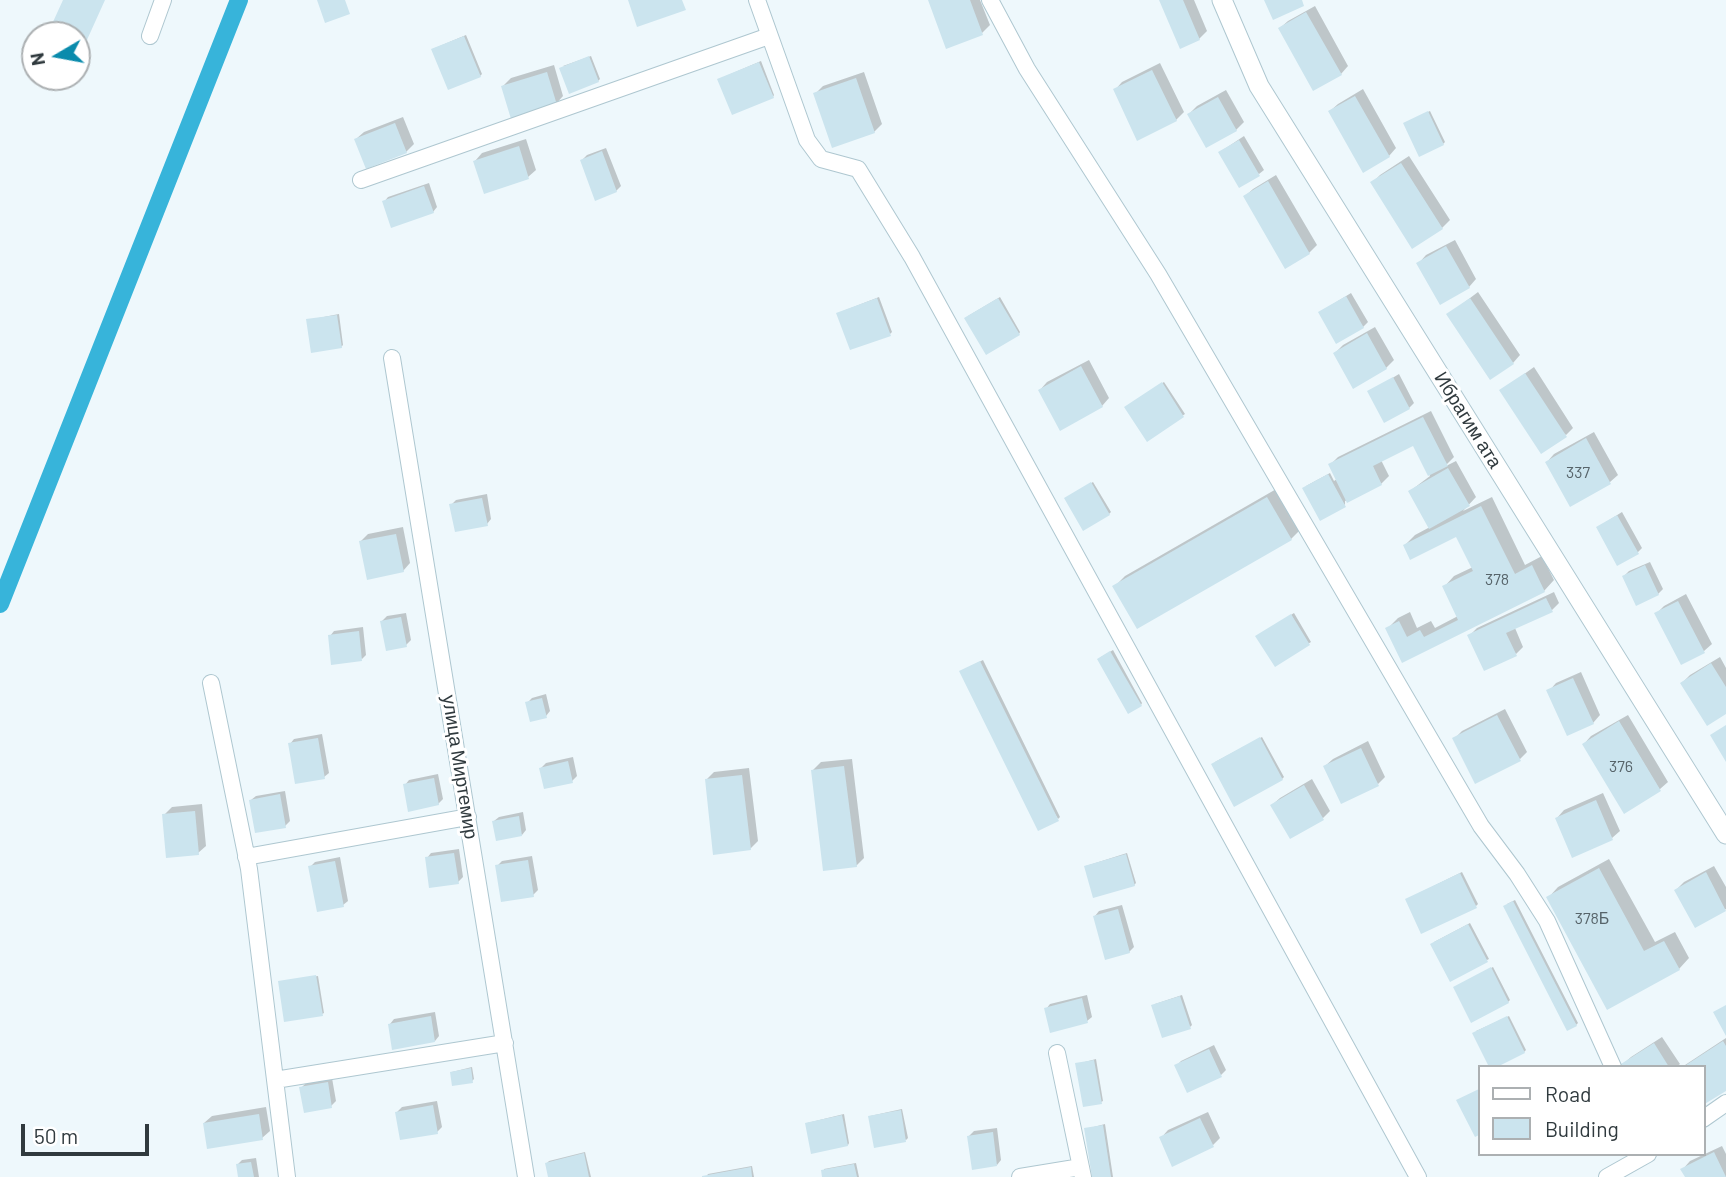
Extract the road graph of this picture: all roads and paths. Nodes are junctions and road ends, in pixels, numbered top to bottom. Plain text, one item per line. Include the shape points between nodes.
1 (163, 0) edge
2 (757, 0) edge
3 (990, 0) edge
4 (1222, 0) edge
5 (150, 36) dead end
6 (769, 36) junction
7 (361, 180) dead end
8 (391, 358) dead end
9 (211, 682) dead end
10 (468, 817) junction
11 (1726, 834) edge
12 (246, 857) junction
13 (505, 1043) junction
14 (1057, 1053) dead end
15 (1612, 1065) edge
16 (275, 1080) junction
17 (1726, 1103) edge
18 (1705, 1118) edge
19 (1644, 1156) edge
20 (1082, 1172) edge
21 (287, 1177) edge
22 (527, 1177) edge
23 (1020, 1177) edge
24 (1418, 1177) edge
25 (1607, 1177) edge

1 - 5 street
2 - 6 street
3 - 15 street via 1027,69 1158,274 1481,826 1547,921
4 - 11 street, Ибрагим ата via 1259,86
6 - 7 street
6 - 24 street via 807,140 821,159 858,169 912,257
8 - 10 street, улица Миртемир
9 - 12 street
10 - 12 street
10 - 13 street, улица Миртемир
12 - 16 street
13 - 16 street
13 - 22 street, улица Миртемир
14 - 20 street
16 - 21 street
17 - 18 street
19 - 25 street
20 - 23 street

